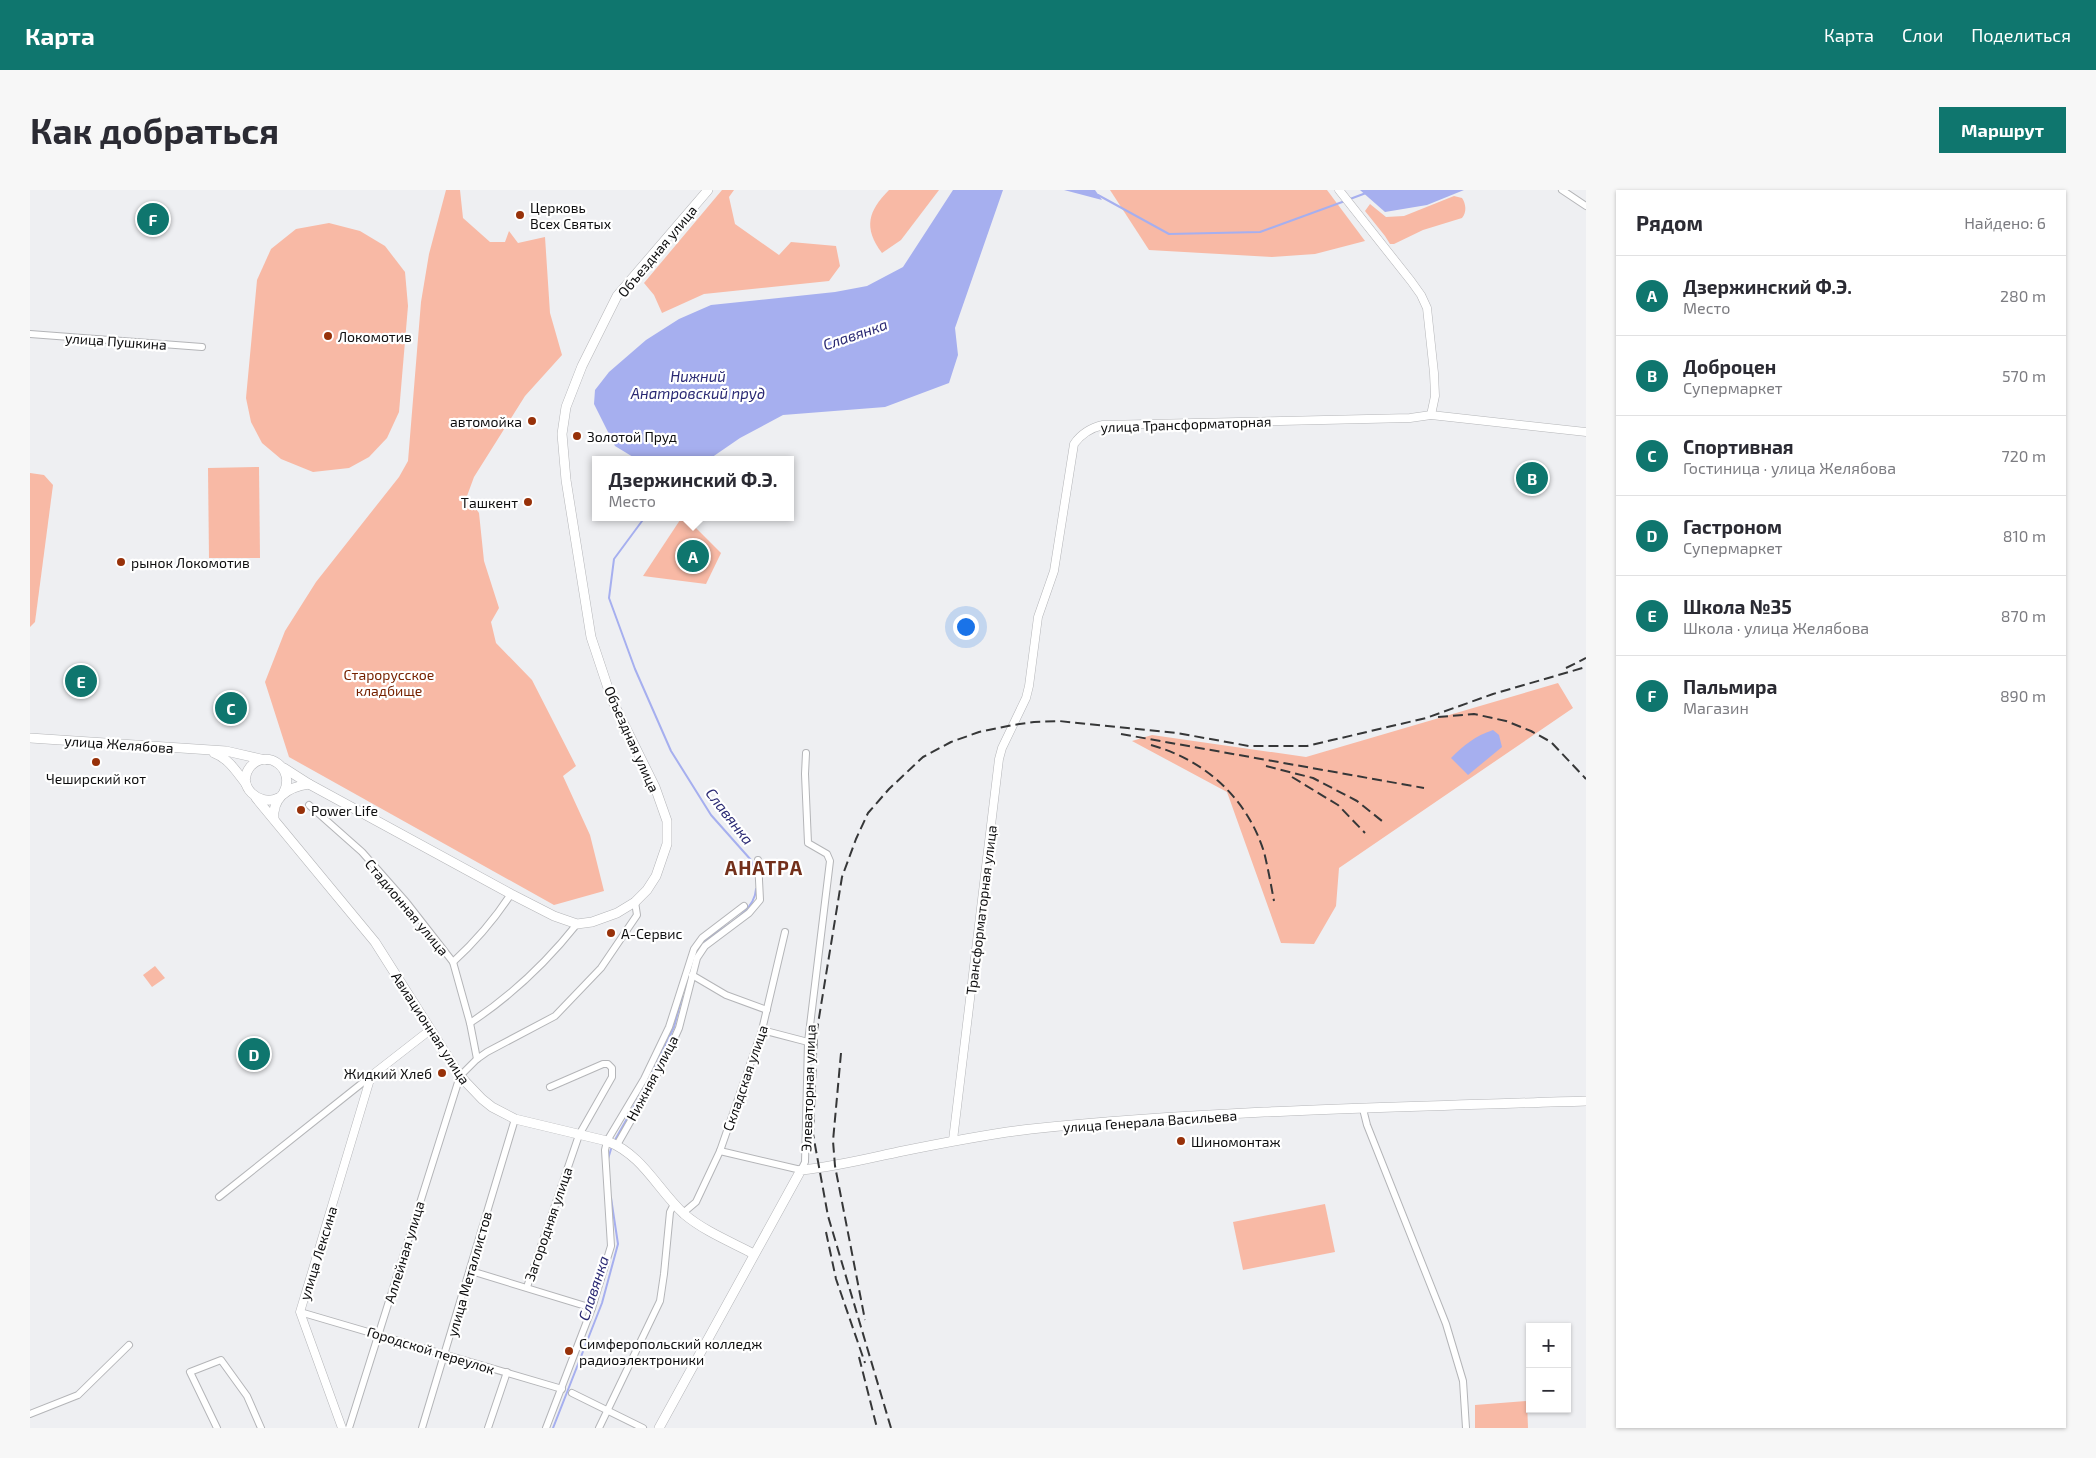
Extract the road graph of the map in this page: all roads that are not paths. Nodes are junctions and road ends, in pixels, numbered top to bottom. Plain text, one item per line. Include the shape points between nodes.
1 (708, 190) edge
2 (1339, 190) edge
3 (1562, 190) edge
4 (1586, 206) edge
5 (30, 334) edge
6 (202, 347) dead end
7 (1431, 415) junction
8 (1586, 432) edge
9 (1029, 686) joint
10 (30, 738) edge
11 (209, 751) junction
12 (806, 753) dead end
13 (265, 760) junction
14 (284, 768) junction
15 (246, 784) junction
16 (310, 784) junction
17 (280, 796) junction
18 (256, 798) junction
19 (309, 805) dead end
20 (274, 819) junction
21 (758, 860) dead end
22 (510, 894) junction
23 (635, 902) junction
24 (744, 906) dead end
25 (577, 924) junction
26 (785, 932) dead end
27 (453, 962) junction
28 (692, 976) junction
29 (767, 1010) junction
30 (470, 1023) junction
31 (430, 1030) junction
32 (762, 1030) junction
33 (808, 1042) junction
34 (477, 1059) junction
35 (371, 1076) junction
36 (460, 1076) junction
37 (550, 1087) dead end
38 (1586, 1102) edge
39 (1363, 1108) junction
40 (515, 1119) junction
41 (579, 1135) junction
42 (953, 1140) junction
43 (606, 1141) junction
44 (618, 1145) junction
45 (720, 1151) junction
46 (801, 1170) junction
47 (219, 1197) dead end
48 (674, 1204) junction
49 (683, 1213) junction
50 (754, 1254) junction
51 (471, 1271) junction
52 (527, 1287) junction
53 (592, 1308) junction
54 (300, 1312) junction
55 (378, 1334) junction
56 (128, 1346) dead end
57 (445, 1356) junction
58 (507, 1372) junction
59 (562, 1389) junction
60 (572, 1393) dead end
61 (607, 1411) junction
62 (30, 1414) edge
63 (217, 1428) edge
64 (261, 1428) edge
65 (342, 1428) edge
66 (349, 1428) edge
67 (422, 1428) edge
68 (488, 1428) edge
69 (546, 1428) edge
70 (598, 1428) edge
71 (643, 1428) edge
72 (659, 1428) edge
73 (1466, 1428) edge

1 - 23 main road, Объездная улица via 617,296 582,366 566,407 562,434 565,473 591,637 612,700 667,821 667,844 656,876
2 - 7 street via 1411,281 1427,308 1435,396
3 - 4 street
5 - 6 street, улица Пушкина
7 - 8 street, улица Трансформаторная
7 - 9 street, улица Трансформаторная via 1102,425 1086,432 1074,444 1054,571 1038,617
9 - 42 street, Трансформаторная улица via 999,758
10 - 11 main road, улица Желябова
11 - 13 main road, улица Желябова via 226,751
11 - 15 main road via 220,755
12 - 33 street, Элеваторная улица via 808,843 827,854 830,861
13 - 14 main road via 274,761
13 - 15 main road via 251,766
14 - 16 main road
14 - 17 main road via 287,782
15 - 18 main road
16 - 17 main road via 293,787
16 - 22 main road
17 - 18 main road via 268,801
17 - 20 main road
18 - 20 main road, Авиационная улица
19 - 27 street, Стадионная улица via 362,852 408,903
20 - 31 main road, Авиационная улица via 374,942
21 - 28 street, Нижняя улица via 760,900 749,913 705,946 697,958
22 - 25 main road
22 - 27 street via 495,920
23 - 25 main road, Объездная улица via 606,918
23 - 34 street via 637,915 601,968 555,1016
24 - 43 street, Нижняя улица via 702,938 694,949 669,1026 644,1079
25 - 30 street via 557,949 502,1002
26 - 29 street, Складская улица
27 - 30 street, Стадионная улица
28 - 29 street
28 - 44 street, Нижняя улица via 679,1028
29 - 32 street, Складская улица
30 - 34 street, Стадионная улица
31 - 35 street
31 - 36 main road, Авиационная улица
32 - 33 street
32 - 45 street, Складская улица
33 - 46 street, Элеваторная улица via 806,1162
34 - 36 street
35 - 47 street
35 - 54 street, улица Лексина
36 - 40 main road, Авиационная улица via 492,1107
36 - 55 street, Аллейная улица
37 - 41 street, Загородняя улица via 603,1064 612,1068 612,1077
38 - 39 main road, улица Генерала Васильева
39 - 42 main road, улица Генерала Васильева via 1144,1119 1030,1129
39 - 73 street via 1370,1134 1446,1324 1462,1381
40 - 41 main road, Авиационная улица
40 - 51 street, улица Металлистов
41 - 43 main road, Авиационная улица
41 - 52 street, Загородняя улица
42 - 46 main road, улица Генерала Васильева via 835,1166
43 - 44 main road, Авиационная улица
43 - 53 street via 611,1246
44 - 48 main road, Авиационная улица via 634,1156
45 - 46 street, улица Генерала Васильева
45 - 49 street, Складская улица via 696,1202
46 - 50 main road, Элеваторная улица
48 - 49 main road, Авиационная улица
48 - 61 street via 670,1212 660,1300
49 - 50 main road, Авиационная улица via 695,1223
50 - 72 main road, Элеваторная улица
51 - 52 street, Загородняя улица
51 - 57 street, улица Металлистов
52 - 53 street
53 - 59 street
54 - 55 street, Городской переулок
54 - 65 street, улица Лексина
55 - 57 street, Городской переулок
55 - 66 street, Аллейная улица
56 - 62 street via 78,1395
57 - 58 street, Городской переулок
57 - 67 street, улица Металлистов
58 - 59 street, Городской переулок
58 - 68 street
59 - 69 street
60 - 61 street
61 - 70 street
61 - 71 street
63 - 64 street via 190,1372 221,1360 246,1396

